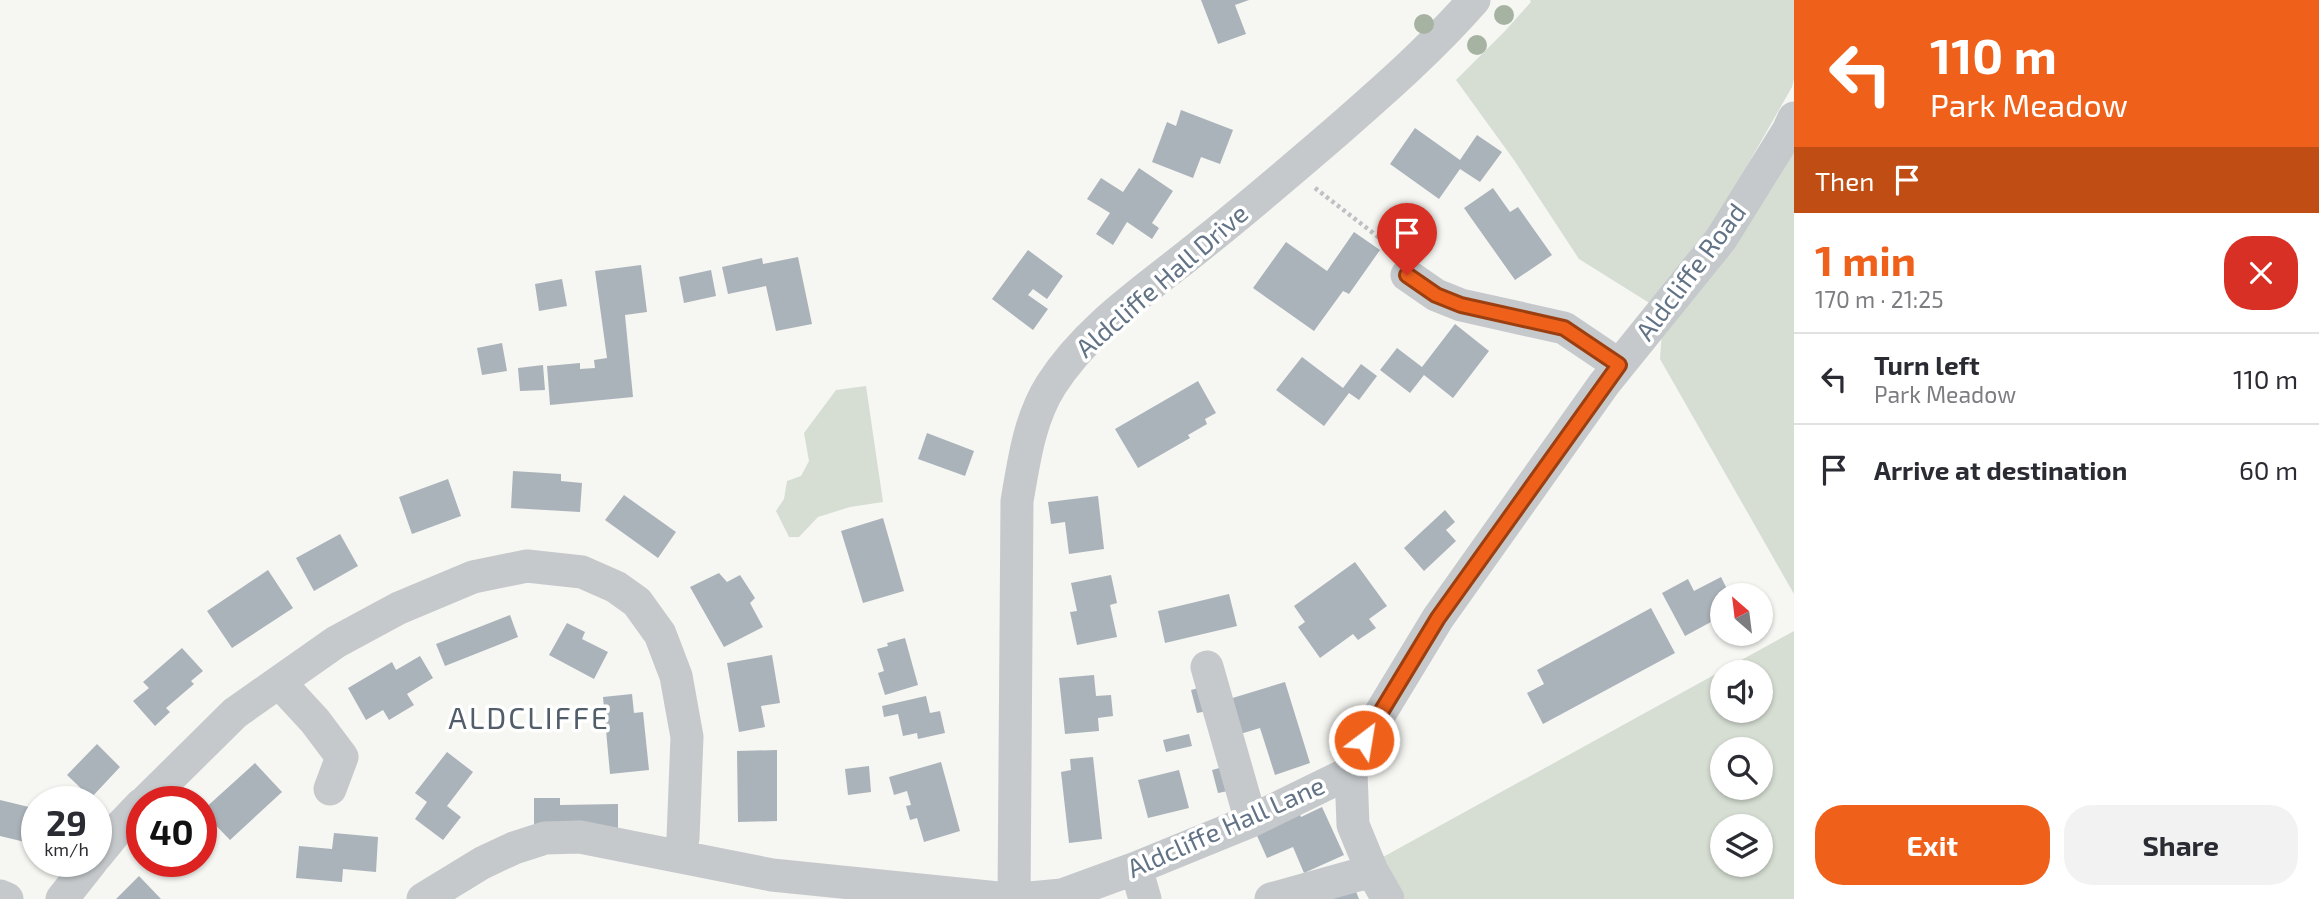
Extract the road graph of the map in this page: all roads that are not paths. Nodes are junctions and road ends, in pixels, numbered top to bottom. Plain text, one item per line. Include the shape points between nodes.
1 (1474, 0) edge
2 (1794, 118) edge
3 (1407, 275) road end
4 (1619, 365) junction
5 (1207, 667) dead end
6 (279, 682) junction
7 (1351, 772) junction
8 (160, 786) edge
9 (330, 789) dead end
10 (126, 821) edge
11 (1251, 821) junction
12 (112, 836) edge
13 (679, 856) junction
14 (79, 877) edge
15 (1380, 885) edge
16 (1143, 889) edge
17 (0, 896) edge
18 (7, 899) edge
19 (62, 899) edge
20 (423, 899) edge
21 (1008, 899) edge
22 (1016, 899) edge
23 (1271, 899) edge

1 - 22 street, Aldcliffe Hall Drive via 1385,90 1104,323 1051,385 1033,420 1017,501
2 - 4 street, Aldcliffe Road via 1721,239
3 - 4 street via 1461,305 1564,328
4 - 7 street, Aldcliffe Road via 1438,618 1364,740
5 - 11 street
6 - 8 street via 235,713
6 - 9 street via 342,757
6 - 13 street via 336,642 473,577 527,566 582,572 638,602 660,634 676,677 687,737
7 - 11 street, Aldcliffe Hall Lane
7 - 15 street via 1353,825
10 - 12 street
11 - 16 street, Aldcliffe Hall Lane
13 - 20 street via 580,837 545,838 482,863
13 - 21 street via 772,875
14 - 19 street
15 - 23 street
16 - 22 street, Aldcliffe Hall Lane
17 - 18 street

